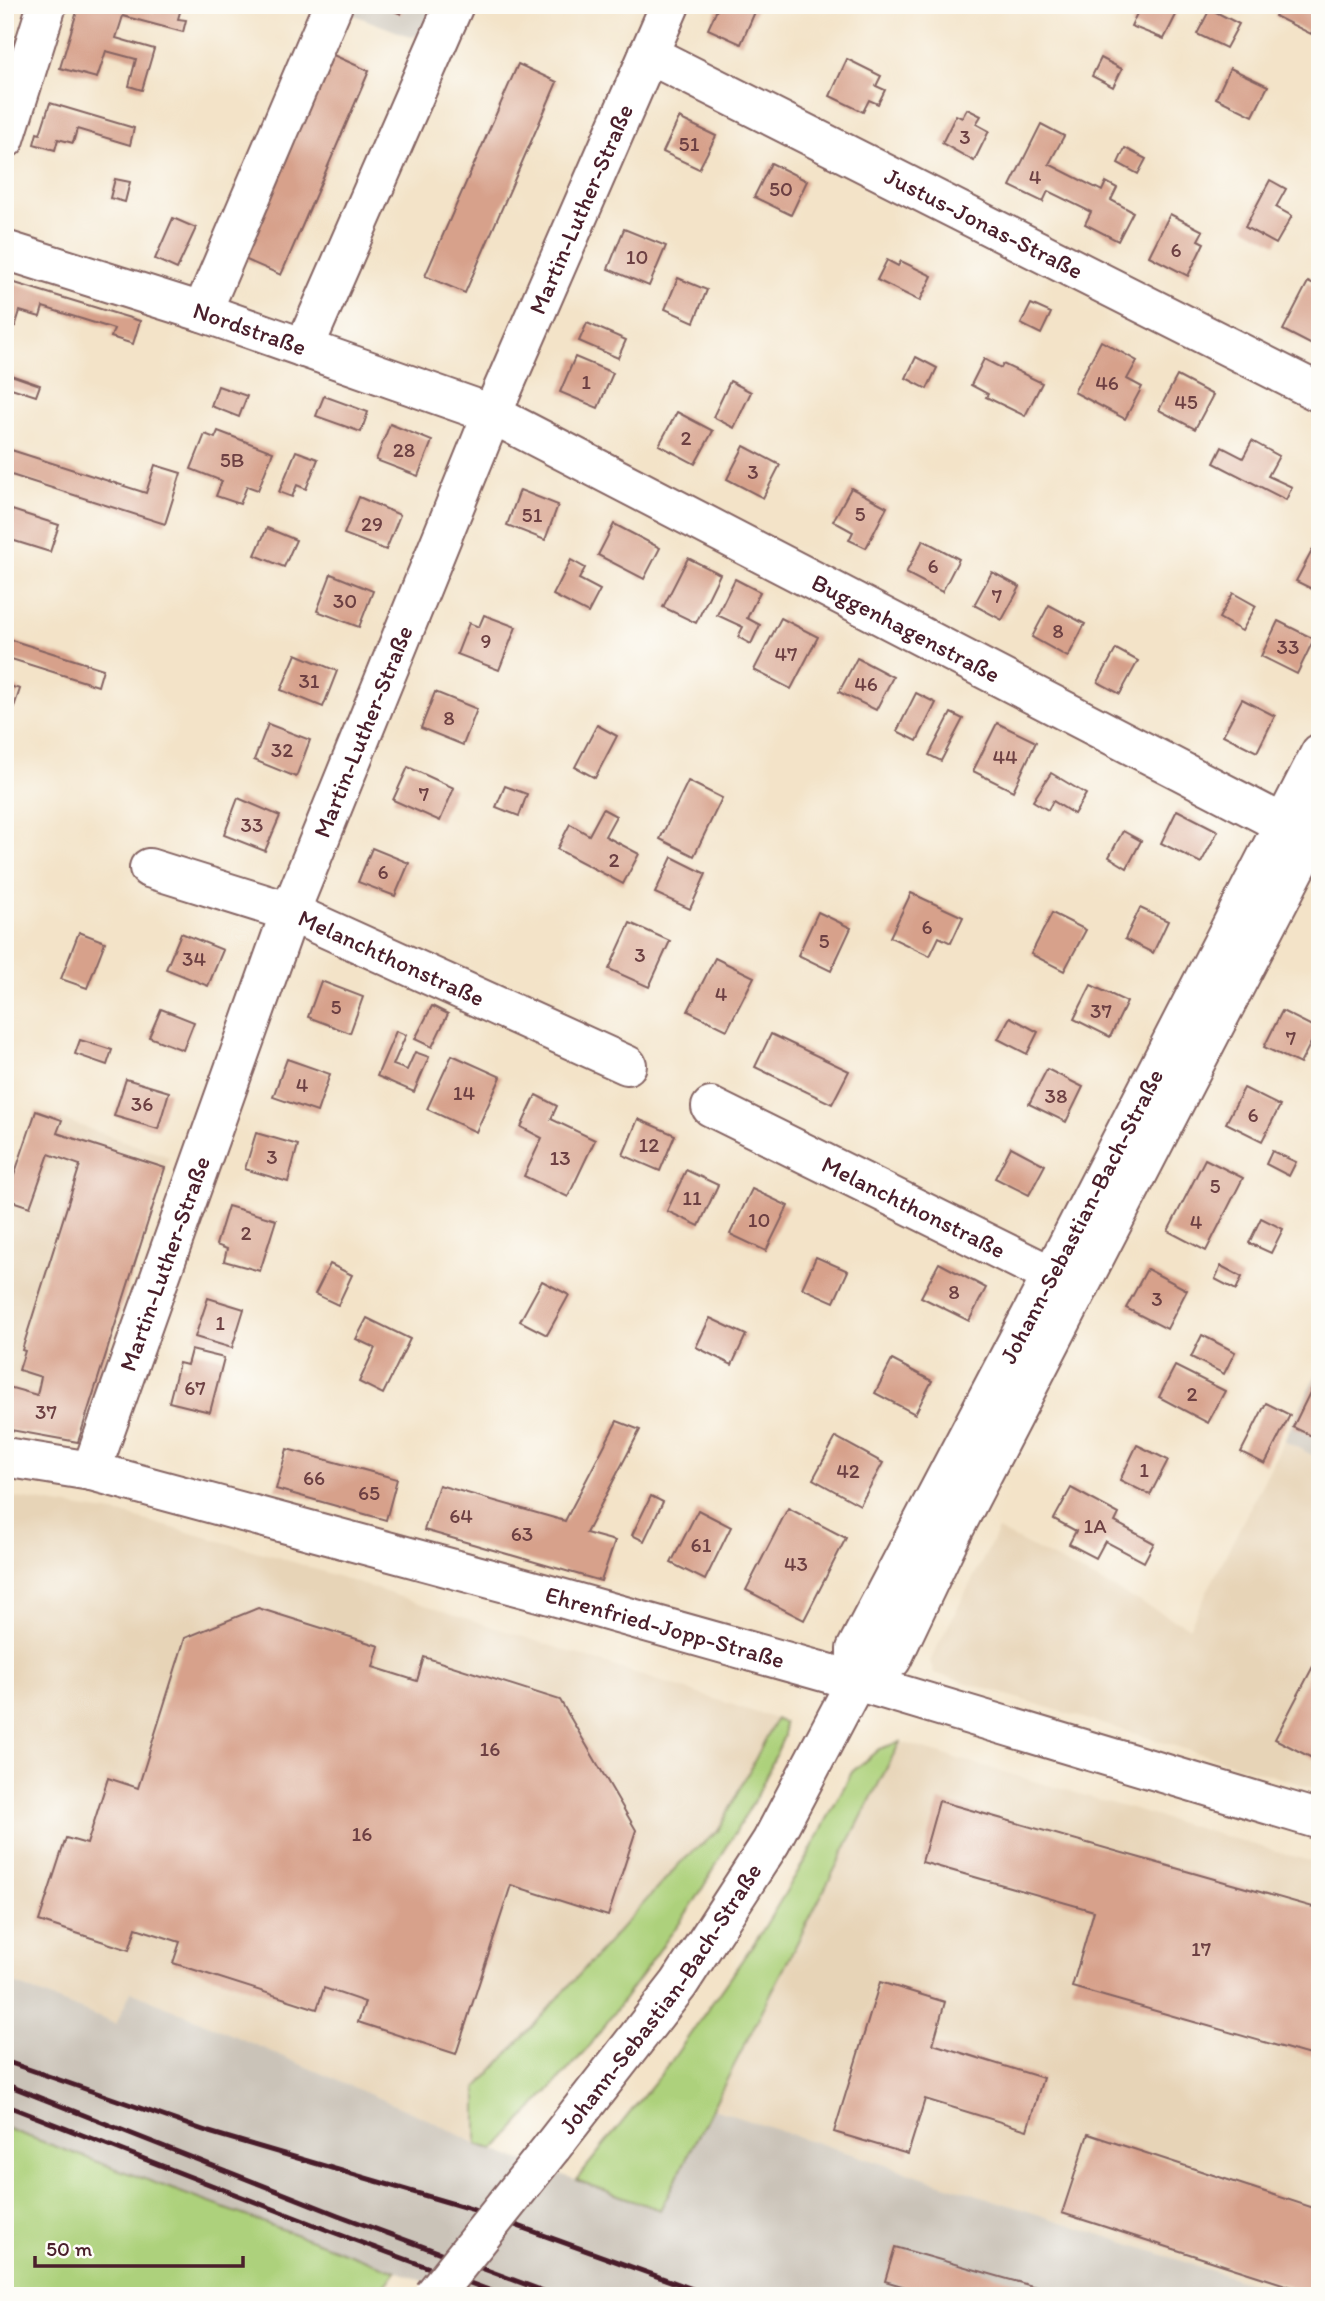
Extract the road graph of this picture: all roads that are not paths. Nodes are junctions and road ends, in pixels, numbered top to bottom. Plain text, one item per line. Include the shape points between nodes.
1 (47, 5) edge
2 (333, 5) edge
3 (454, 5) edge
4 (670, 5) edge
5 (648, 54) junction
6 (5, 139) edge
7 (5, 250) edge
8 (202, 312) junction
9 (304, 348) junction
10 (1320, 393) edge
11 (492, 414) junction
12 (1320, 753) edge
13 (1308, 832) edge
14 (149, 868) dead end
15 (290, 912) junction
16 (627, 1065) dead end
17 (711, 1107) dead end
18 (1065, 1282) junction
19 (5, 1457) edge
20 (90, 1471) junction
21 (856, 1681) junction
22 (1320, 1820) edge
23 (433, 2296) edge

1 - 6 street
2 - 8 street
3 - 9 street
4 - 5 street, Martin-Luther-Straße
5 - 10 street, Justus-Jonas-Straße
5 - 11 street, Martin-Luther-Straße
7 - 8 street, Nordstraße
8 - 9 street, Nordstraße
9 - 11 street, Nordstraße
11 - 13 street, Buggenhagenstraße
11 - 15 street, Martin-Luther-Straße
12 - 13 street, Johann-Sebastian-Bach-Straße
13 - 18 street, Johann-Sebastian-Bach-Straße
14 - 15 street, Melanchthonstraße
15 - 16 street, Melanchthonstraße
15 - 20 street, Martin-Luther-Straße
17 - 18 street, Melanchthonstraße
18 - 21 street, Johann-Sebastian-Bach-Straße via 892,1659
19 - 20 street, Ehrenfried-Jopp-Straße
20 - 21 street, Ehrenfried-Jopp-Straße
21 - 22 street, Ehrenfried-Jopp-Straße
21 - 23 street, Johann-Sebastian-Bach-Straße, bridge via 771,1842 679,1984

